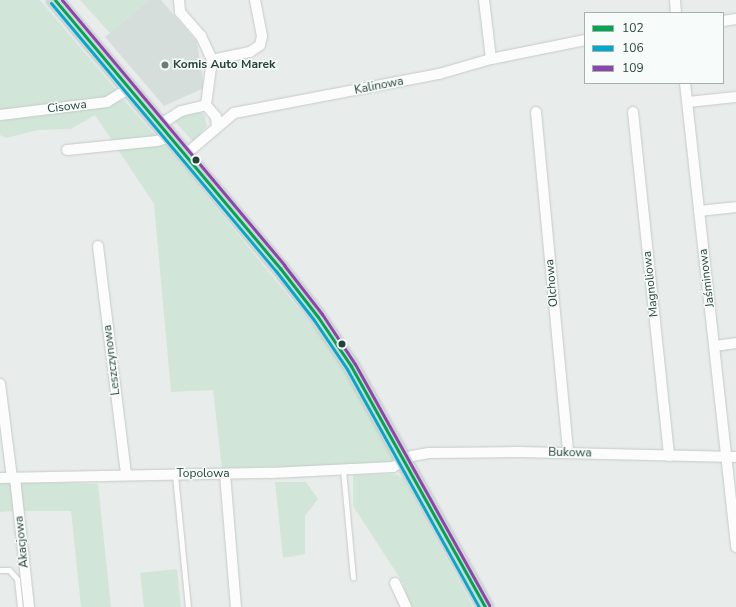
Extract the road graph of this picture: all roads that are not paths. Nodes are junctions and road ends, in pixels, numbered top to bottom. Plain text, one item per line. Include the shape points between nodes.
1 (56, 0) edge
2 (179, 0) edge
3 (255, 0) edge
4 (484, 0) edge
5 (675, 0) edge
6 (676, 12) edge
7 (736, 19) edge
8 (724, 21) edge
9 (584, 40) edge
10 (491, 59) junction
11 (212, 60) junction
12 (685, 84) edge
13 (129, 88) junction
14 (736, 97) edge
15 (688, 102) junction
16 (206, 105) junction
17 (536, 112) dead end
18 (633, 112) dead end
19 (0, 115) edge
20 (160, 124) junction
21 (217, 126) junction
22 (171, 137) junction
23 (67, 150) dead end
24 (186, 154) junction
25 (736, 207) edge
26 (699, 211) junction
27 (98, 246) dead end
28 (736, 343) edge
29 (715, 346) junction
30 (0, 384) edge
31 (568, 453) junction
32 (669, 456) junction
33 (731, 457) edge
34 (405, 461) junction
35 (343, 470) junction
36 (126, 474) junction
37 (175, 474) junction
38 (225, 474) junction
39 (0, 478) edge
40 (14, 478) junction
41 (736, 547) edge
42 (0, 570) edge
43 (353, 578) dead end
44 (395, 583) dead end
45 (20, 607) edge
46 (29, 607) edge
47 (188, 607) edge
48 (236, 607) edge
49 (406, 607) edge
50 (485, 607) edge

1 - 13 main road
2 - 11 street via 180,12 202,36
3 - 11 street via 262,36 260,45 250,52
4 - 10 street
5 - 6 street
7 - 8 street
9 - 10 street, Kalinowa
10 - 21 street, Kalinowa via 439,74 234,113
11 - 16 street
12 - 15 street, Jaśminowa
13 - 19 street, Cisowa via 107,102
13 - 20 main road
14 - 15 street
15 - 26 street, Jaśminowa
16 - 20 street via 181,111
16 - 21 street via 216,117
17 - 31 street, Olchowa
18 - 32 street, Magnoliowa
20 - 22 main road
21 - 24 street, Kalinowa
22 - 23 street via 157,141
22 - 24 main road
24 - 34 main road via 318,317 351,366
25 - 26 street
26 - 29 street, Jaśminowa
27 - 36 street, Leszczynowa
28 - 29 street
29 - 33 street, Jaśminowa
30 - 40 street, Akacjowa
31 - 32 street, Bukowa
31 - 34 street, Bukowa via 429,453 412,456
32 - 33 street, Bukowa
33 - 41 street, Jaśminowa
34 - 35 street, Topolowa via 393,467
34 - 50 main road
35 - 38 street, Topolowa
35 - 43 lane
36 - 37 street, Topolowa
36 - 40 street, Topolowa
37 - 38 street, Topolowa
37 - 47 lane
38 - 48 street
39 - 40 street, Topolowa
40 - 46 street, Akacjowa
42 - 45 lane via 9,570 17,579
44 - 49 street

